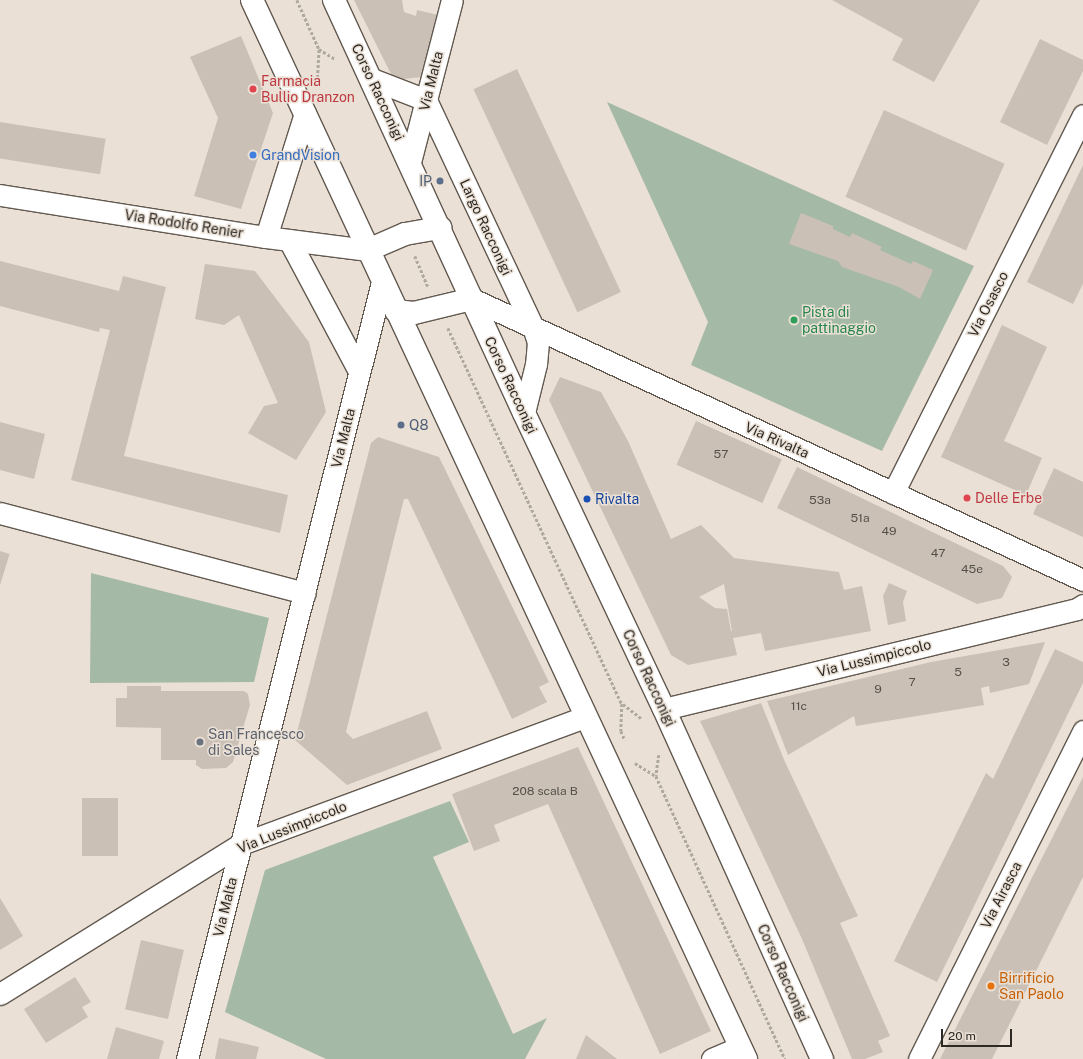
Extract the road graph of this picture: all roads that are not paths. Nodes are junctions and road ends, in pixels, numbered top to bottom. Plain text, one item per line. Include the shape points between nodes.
1 (252, 0) edge
2 (334, 0) edge
3 (452, 0) edge
4 (372, 79) junction
5 (426, 100) junction
6 (305, 113) junction
7 (1083, 115) edge
8 (410, 162) junction
9 (0, 195) edge
10 (440, 228) junction
11 (266, 237) junction
12 (289, 240) junction
13 (368, 250) junction
14 (382, 282) junction
15 (472, 299) junction
16 (396, 311) junction
17 (534, 330) junction
18 (359, 370) junction
19 (524, 413) junction
20 (893, 493) junction
21 (0, 513) edge
22 (1083, 580) edge
23 (305, 593) junction
24 (1083, 605) edge
25 (664, 709) junction
26 (585, 717) junction
27 (1083, 731) edge
28 (241, 844) junction
29 (0, 994) edge
30 (743, 1053) edge
31 (187, 1059) edge
32 (712, 1059) edge
33 (822, 1059) edge
34 (919, 1059) edge

1 - 6 street
2 - 4 street, Corso Racconigi
3 - 5 street, Via Malta
4 - 5 street
4 - 8 street, Corso Racconigi
5 - 8 street, Via Malta
5 - 17 street, Largo Racconigi
6 - 11 street
6 - 13 street
7 - 20 street, Via Osasco
8 - 10 street, Corso Racconigi
9 - 11 street, Via Rodolfo Renier
10 - 13 street via 405,234
10 - 15 street, Corso Racconigi
11 - 12 street, Via Rodolfo Renier
12 - 13 street, Via Rodolfo Renier
12 - 18 street
13 - 14 street
14 - 16 street
14 - 18 street, Via Malta
15 - 16 street via 414,313
15 - 17 street, Via Rivalta
15 - 19 street, Corso Racconigi
16 - 26 street
17 - 19 street, Largo Racconigi via 538,342 536,364
17 - 20 street, Via Rivalta
18 - 23 street, Via Malta
19 - 25 street, Corso Racconigi
20 - 22 street, Via Rivalta
21 - 23 street
23 - 28 street, Via Malta
24 - 25 street, Via Lussimpiccolo via 1077,609
25 - 33 street, Corso Racconigi
26 - 28 street, Via Lussimpiccolo
26 - 30 street
27 - 34 street, Via Airasca
28 - 29 street, Via Lussimpiccolo
28 - 31 street, Via Malta
30 - 32 street

